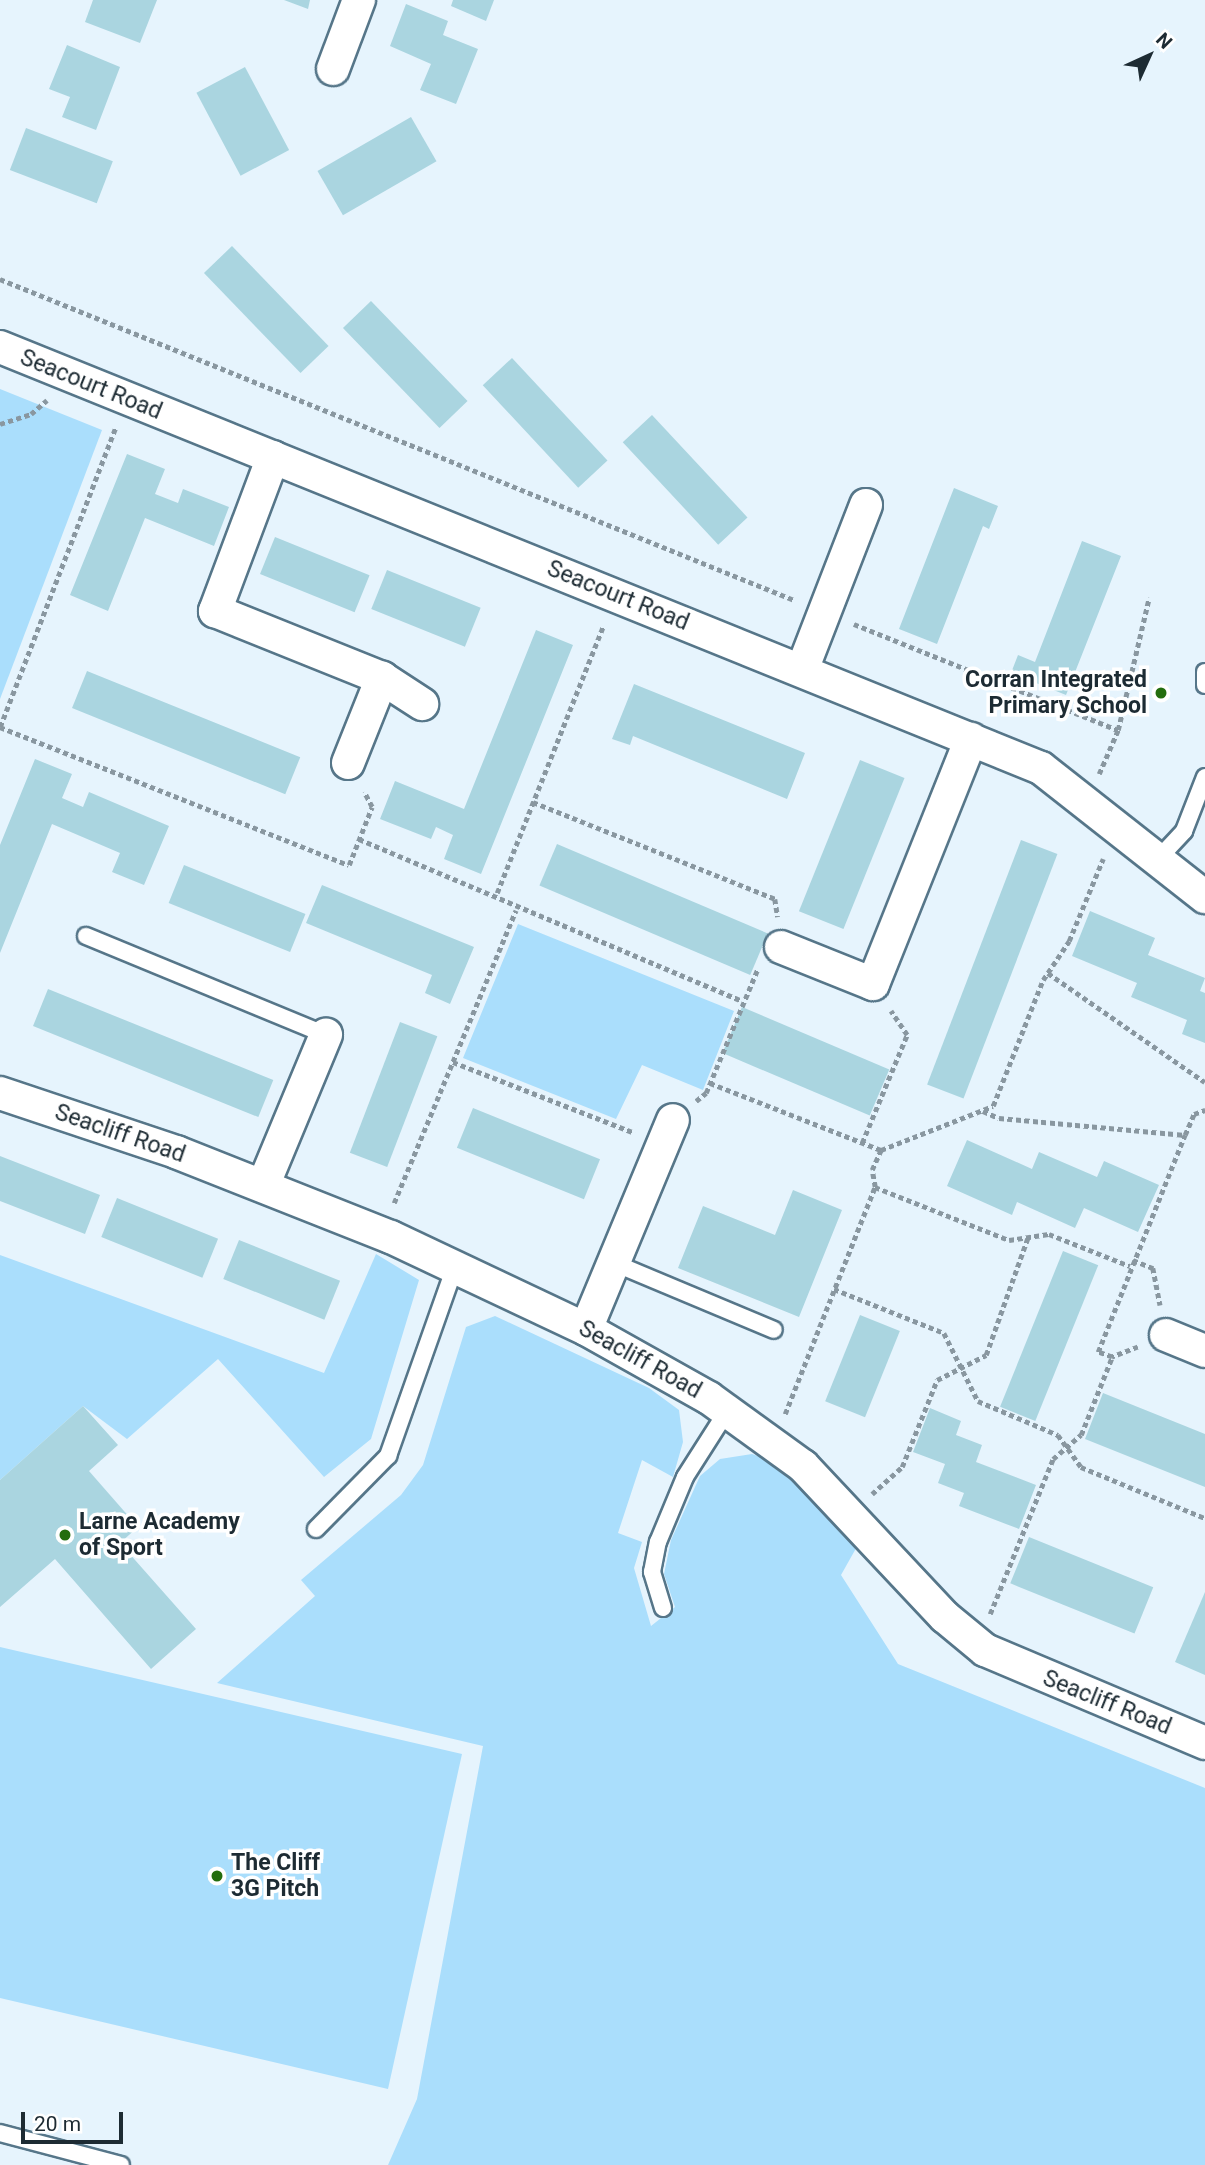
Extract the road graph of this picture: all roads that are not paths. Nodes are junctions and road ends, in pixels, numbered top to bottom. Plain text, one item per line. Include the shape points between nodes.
1 (359, 0) edge
2 (333, 69) dead end
3 (0, 347) edge
4 (273, 457) junction
5 (866, 505) dead end
6 (802, 670) junction
7 (1205, 672) edge
8 (382, 678) junction
9 (1205, 685) edge
10 (422, 704) dead end
11 (971, 739) junction
12 (348, 763) road end
13 (1205, 777) edge
14 (1159, 858) junction
15 (1205, 897) edge
16 (86, 936) dead end
17 (781, 947) road end
18 (326, 1035) joint
19 (0, 1093) edge
20 (668, 1132) road end
21 (263, 1186) junction
22 (614, 1263) junction
23 (455, 1267) junction
24 (586, 1329) junction
25 (774, 1330) dead end
26 (1166, 1335) road end
27 (1205, 1351) edge
28 (727, 1410) junction
29 (316, 1529) dead end
30 (663, 1608) dead end
31 (1205, 1743) edge
32 (0, 2133) edge
33 (121, 2165) edge

1 - 2 street
3 - 4 street, Seacourt Road
4 - 6 street, Seacourt Road
4 - 8 street via 215,611
5 - 6 street
6 - 11 street, Seacourt Road
7 - 9 lane
8 - 10 street
8 - 12 street
11 - 14 street, Seacourt Road via 1041,768
11 - 17 street via 873,984
13 - 14 lane via 1184,831
14 - 15 street, Seacourt Road
16 - 18 lane
18 - 21 street
19 - 21 street, Seacliff Road
20 - 22 street
21 - 23 street, Seacliff Road
22 - 24 street
22 - 25 lane
23 - 24 street, Seacliff Road
23 - 29 lane via 388,1456
24 - 28 street, Seacliff Road
26 - 27 street
28 - 30 lane via 685,1477 657,1542 652,1572
28 - 31 street, Seacliff Road via 803,1466 974,1643
32 - 33 lane

